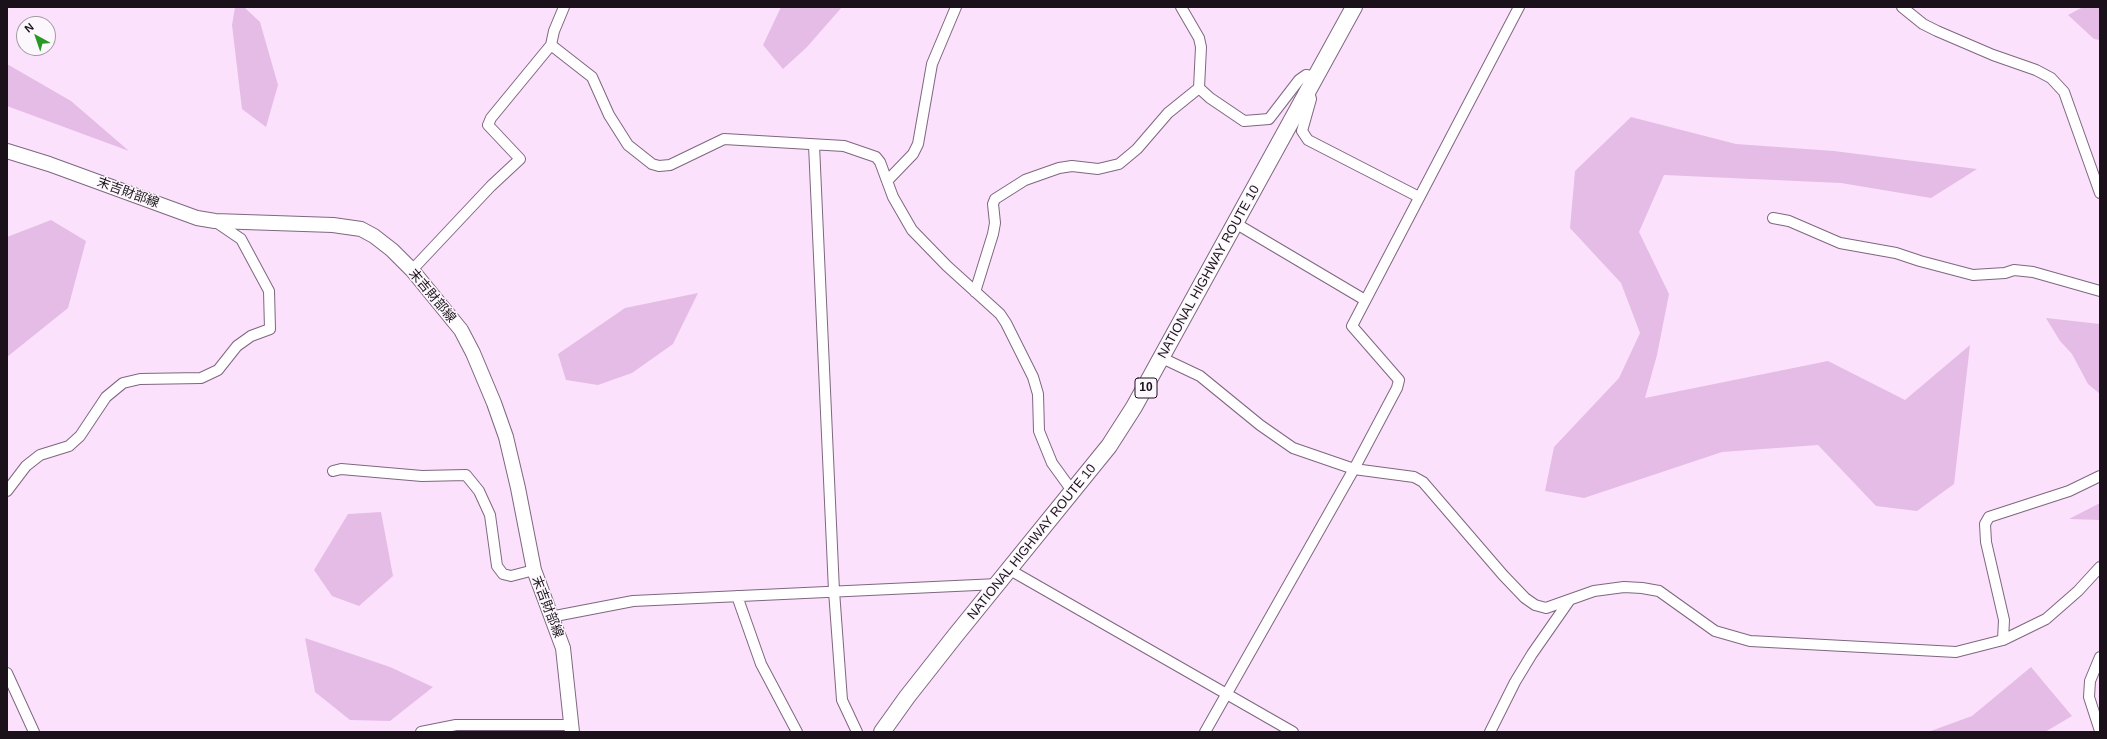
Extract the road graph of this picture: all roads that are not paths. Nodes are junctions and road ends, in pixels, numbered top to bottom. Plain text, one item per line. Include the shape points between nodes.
1 (564, 7) edge
2 (956, 7) edge
3 (1181, 7) edge
4 (1354, 7) edge
5 (1519, 7) edge
6 (1902, 7) edge
7 (551, 45) junction
8 (1312, 84) junction
9 (1199, 88) junction
10 (814, 145) junction
11 (7, 151) edge
12 (887, 181) junction
13 (2100, 193) edge
14 (1419, 197) junction
15 (1773, 218) dead end
16 (215, 220) junction
17 (1235, 223) junction
18 (412, 270) junction
19 (2100, 291) edge
20 (975, 292) junction
21 (1365, 300) junction
22 (1162, 358) junction
23 (1354, 470) junction
24 (333, 471) dead end
25 (2100, 476) edge
26 (7, 491) edge
27 (1073, 492) junction
28 (2100, 567) edge
29 (534, 570) junction
30 (1010, 570) junction
31 (998, 584) junction
32 (834, 591) junction
33 (737, 596) junction
34 (1569, 601) junction
35 (550, 617) junction
36 (2003, 640) junction
37 (2100, 657) edge
38 (7, 673) edge
39 (1226, 694) junction
40 (572, 728) edge
41 (2100, 731) edge
42 (34, 732) edge
43 (421, 732) edge
44 (798, 732) edge
45 (857, 732) edge
46 (882, 732) edge
47 (1205, 732) edge
48 (1293, 732) edge
49 (1490, 732) edge

1 - 7 street
2 - 12 street via 932,64 918,144 913,154
3 - 9 street via 1199,38
4 - 8 highway, NATIONAL HIGHWAY ROUTE 10 / 10
5 - 14 street
6 - 13 street via 1923,24 1937,31 2051,78 2064,92
7 - 10 street via 592,77 609,115 628,144 652,164 670,165 724,139
7 - 18 street via 488,125 520,159
8 - 9 street via 1306,75 1299,80 1269,119 1244,121
8 - 14 street via 1311,99 1302,131 1308,140
8 - 17 highway, NATIONAL HIGHWAY ROUTE 10 / 10
9 - 20 street via 1168,112 1137,149 1119,164 1098,169 1072,166 1059,168 1025,180 995,199 993,234
10 - 12 street via 844,146 873,154 880,162
10 - 32 street
11 - 16 main road, 末吉財部線 via 197,218
12 - 20 street via 898,207 912,230
14 - 21 street
15 - 19 street via 1840,243 1896,252 1973,275 2014,270 2033,272
16 - 18 main road, 末吉財部線 via 333,225 361,229 392,250
16 - 26 street via 241,239 269,291 270,329 251,336 237,346 218,370 202,378 140,379 123,383 106,397 80,436 69,446 40,455 26,466
17 - 21 street
17 - 22 highway, NATIONAL HIGHWAY ROUTE 10 / 10
18 - 29 main road, 末吉財部線 via 461,330 494,403 506,437
20 - 27 street via 1000,314 1033,377 1038,394 1039,431 1052,463
21 - 23 street via 1352,326 1399,380
22 - 23 street via 1200,376 1260,425 1293,448
22 - 27 highway, NATIONAL HIGHWAY ROUTE 10 / 10 via 1109,446
23 - 34 street via 1414,478 1423,482 1525,598 1535,605 1546,608
23 - 39 street
24 - 29 street via 341,468 422,476 466,475 480,491 490,515 497,566 503,574 511,576
25 - 36 street via 2069,491 1989,517 1985,524 1986,542 2004,620
27 - 30 highway, NATIONAL HIGHWAY ROUTE 10 / 10
28 - 36 street via 2078,591 2046,618
29 - 35 main road, 末吉財部線
30 - 31 highway, NATIONAL HIGHWAY ROUTE 10 / 10
30 - 39 street
31 - 32 street
31 - 46 highway, NATIONAL HIGHWAY ROUTE 10 / 10
32 - 33 street
32 - 45 street via 842,700
33 - 35 street via 633,601
33 - 44 street via 761,664
34 - 36 street via 1605,589 1624,587 1659,591 1715,631 1750,641 1956,652
34 - 49 street via 1515,682
35 - 40 main road, 末吉財部線 via 563,648
37 - 41 street via 2090,681 2089,697
38 - 42 street
39 - 47 street
39 - 48 street
40 - 43 street via 471,724

